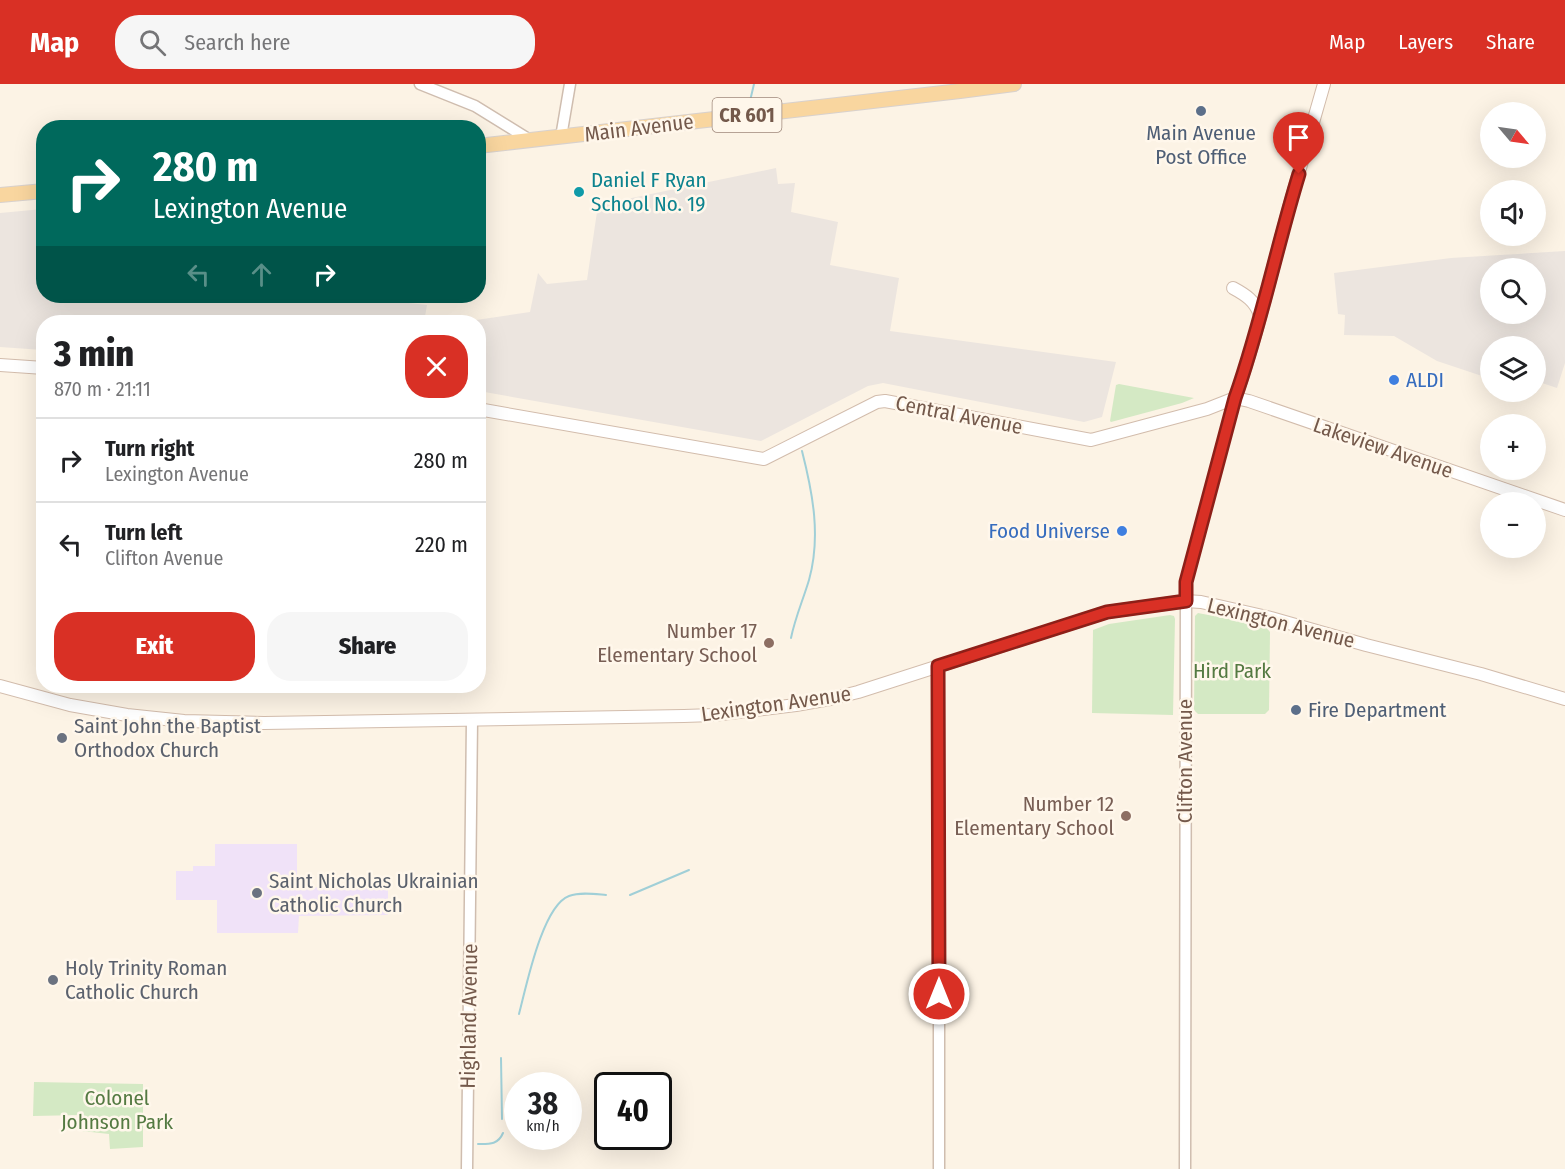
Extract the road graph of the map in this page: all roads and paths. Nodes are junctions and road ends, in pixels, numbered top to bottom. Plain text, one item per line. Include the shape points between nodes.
1 (420, 84) edge
2 (570, 84) edge
3 (1014, 84) edge
4 (1324, 84) edge
5 (561, 137) junction
6 (530, 140) junction
7 (486, 145) edge
8 (36, 192) edge
9 (0, 195) edge
10 (1233, 288) dead end
11 (1260, 315) junction
12 (0, 365) edge
13 (36, 367) edge
14 (1235, 398) junction
15 (486, 410) edge
16 (1565, 510) edge
17 (1186, 601) junction
18 (938, 666) junction
19 (0, 686) edge
20 (1565, 699) edge
21 (472, 720) junction
22 (467, 1169) edge
23 (939, 1169) edge
24 (1185, 1169) edge

1 - 6 street via 462,100
2 - 5 street
3 - 5 main road, Main Avenue / CR 601
4 - 11 main road, Clifton Avenue
5 - 6 main road, Main Avenue / CR 601
6 - 7 main road, Main Avenue / CR 601
8 - 9 main road
10 - 11 main road via 1251,300
11 - 14 main road, Clifton Avenue
12 - 13 main road
14 - 15 main road, Central Avenue via 1090,440 877,402 764,459
14 - 16 main road, Lakeview Avenue
14 - 17 street, Clifton Avenue via 1186,582
17 - 18 main road, Lexington Avenue via 1107,612
17 - 20 main road, Lexington Avenue via 1271,618
17 - 24 street, Clifton Avenue
18 - 21 main road, Lexington Avenue via 830,699 713,715
18 - 23 street
19 - 21 main road, Lexington Avenue via 77,706 184,721
21 - 22 street, Highland Avenue

